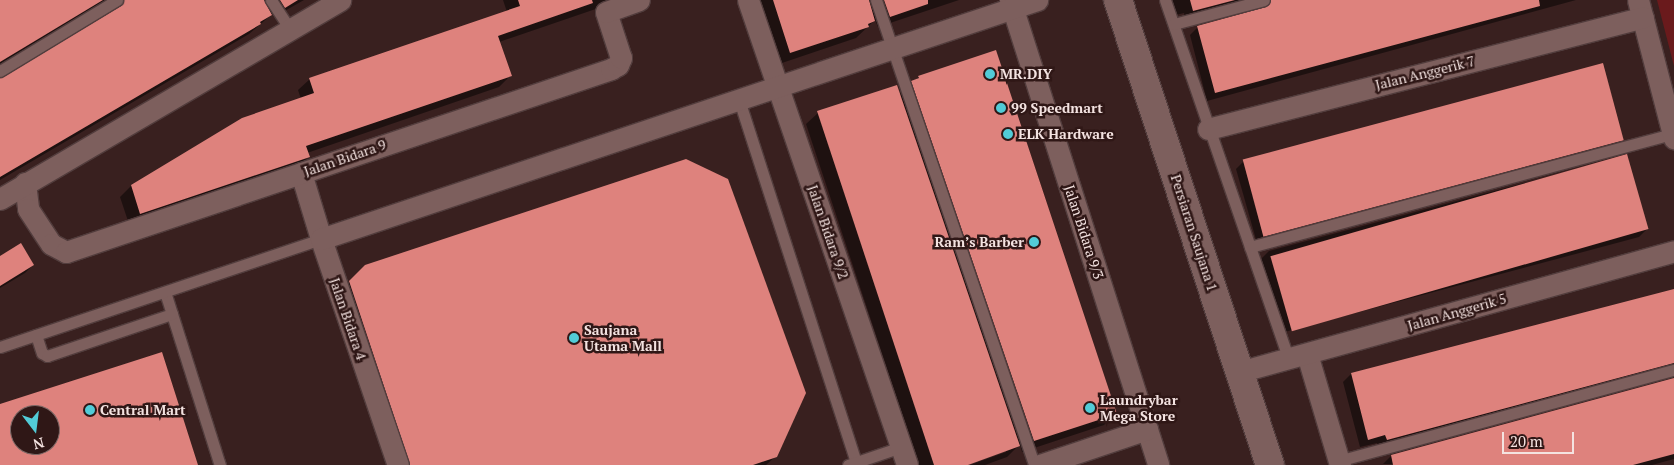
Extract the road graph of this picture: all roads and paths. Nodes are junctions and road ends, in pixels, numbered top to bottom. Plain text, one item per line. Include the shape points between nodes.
1 (117, 0) edge
2 (271, 0) edge
3 (340, 0) edge
4 (639, 0) edge
5 (748, 0) edge
6 (876, 0) edge
7 (1037, 0) edge
8 (1118, 0) edge
9 (1165, 0) edge
10 (1264, 0) edge
11 (1011, 4) edge
12 (1640, 9) edge
13 (1174, 24) junction
14 (289, 28) junction
15 (892, 48) junction
16 (0, 70) edge
17 (778, 86) junction
18 (739, 100) junction
19 (1208, 130) junction
20 (1674, 136) edge
21 (301, 173) junction
22 (25, 183) junction
23 (0, 198) edge
24 (321, 239) junction
25 (1250, 246) junction
26 (1674, 250) edge
27 (165, 292) junction
28 (172, 314) junction
29 (36, 335) junction
30 (0, 346) edge
31 (1298, 357) junction
32 (1674, 370) edge
33 (1240, 372) junction
34 (1147, 429) junction
35 (904, 456) edge
36 (1339, 463) edge
37 (852, 464) edge
38 (220, 465) edge
39 (398, 465) edge
40 (1034, 465) edge
41 (1040, 465) edge
42 (1158, 465) edge
43 (1270, 465) edge

1 - 16 lane
2 - 14 lane
3 - 14 street
4 - 21 street, Jalan Bidara 9 via 606,12 621,58 611,69
5 - 17 street, Jalan Bidara 9/2
6 - 15 lane
7 - 11 street
8 - 33 street, Persiaran Saujana 1
9 - 13 lane
10 - 13 lane
11 - 15 street
11 - 34 street, Jalan Bidara 9/3
12 - 19 street, Jalan Anggerik 7
12 - 20 street
13 - 19 lane
14 - 22 street
15 - 17 street
15 - 40 lane
17 - 18 street
17 - 35 street, Jalan Bidara 9/2
18 - 24 street
18 - 37 lane
19 - 25 lane
20 - 25 lane
21 - 22 street, Jalan Bidara 9 via 66,252 51,244 28,209
21 - 24 street, Jalan Bidara 4
22 - 23 street
24 - 27 lane
24 - 39 street, Jalan Bidara 4
25 - 31 lane
26 - 31 street, Jalan Anggerik 5
27 - 28 lane
27 - 29 lane
28 - 29 lane via 47,356 42,353
28 - 38 lane
29 - 30 lane
31 - 33 street, Jalan Anggerik 5
31 - 36 street
32 - 36 lane
33 - 43 street, Persiaran Saujana 1
34 - 41 street
34 - 42 street, Jalan Bidara 9/3
35 - 37 lane

